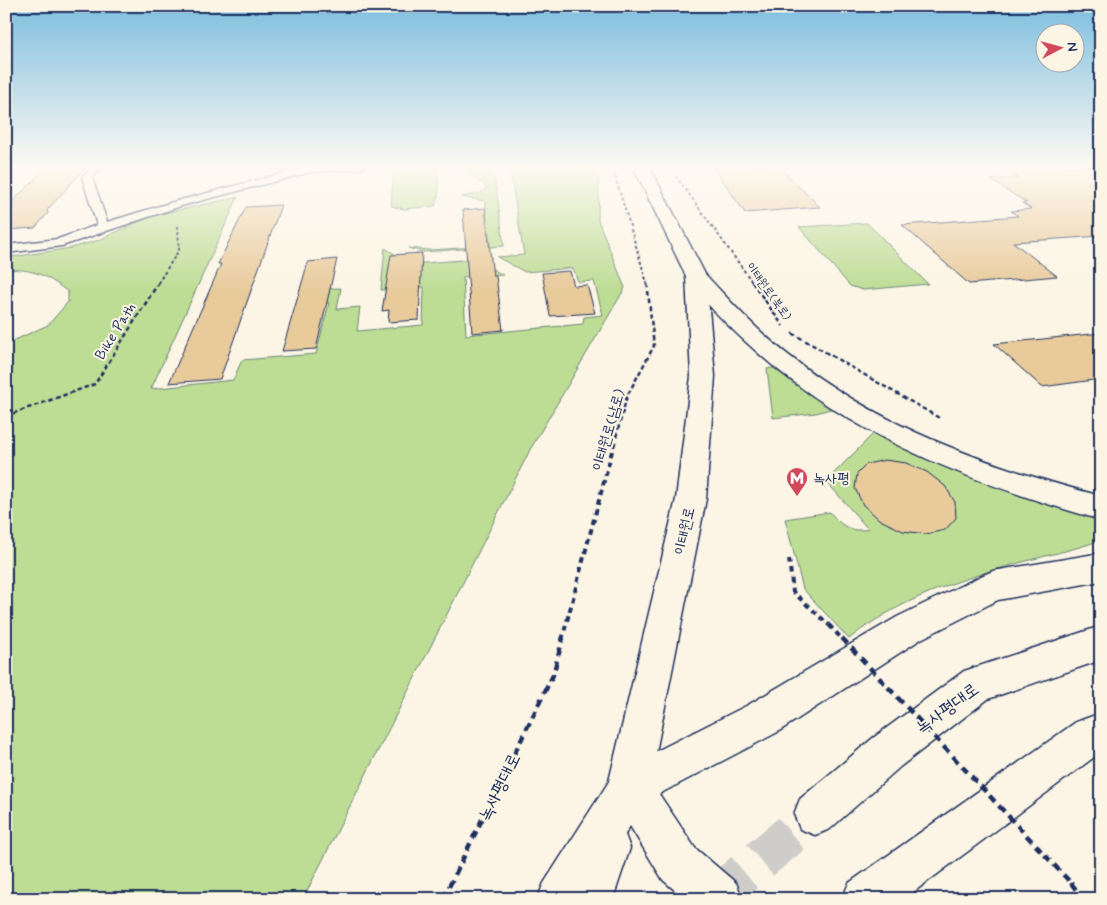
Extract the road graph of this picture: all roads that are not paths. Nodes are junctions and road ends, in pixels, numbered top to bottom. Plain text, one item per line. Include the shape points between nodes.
1 (97, 208) edge
2 (163, 208) edge
3 (662, 208) edge
4 (103, 227) junction
5 (6, 249) edge
6 (696, 276) junction
7 (1101, 508) edge
8 (1101, 567) edge
9 (1101, 643) edge
10 (1101, 732) edge
11 (630, 787) junction
12 (815, 814) tunnel mouth
13 (560, 899) edge
14 (590, 899) edge
15 (720, 899) edge
16 (865, 899) edge

1 - 4 lane
2 - 4 lane
3 - 6 main road, 이태원로
4 - 5 lane via 58,243
6 - 7 main road via 754,340 784,366 855,411 972,468
6 - 11 main road, 이태원로 via 703,376 692,500 656,654
8 - 11 main road via 993,586 908,628 762,719
9 - 12 main road, 녹사평대로 via 977,684 887,752
10 - 16 main road via 1090,736
11 - 13 main road
11 - 14 main road, 이태원로
11 - 15 main road via 679,864

